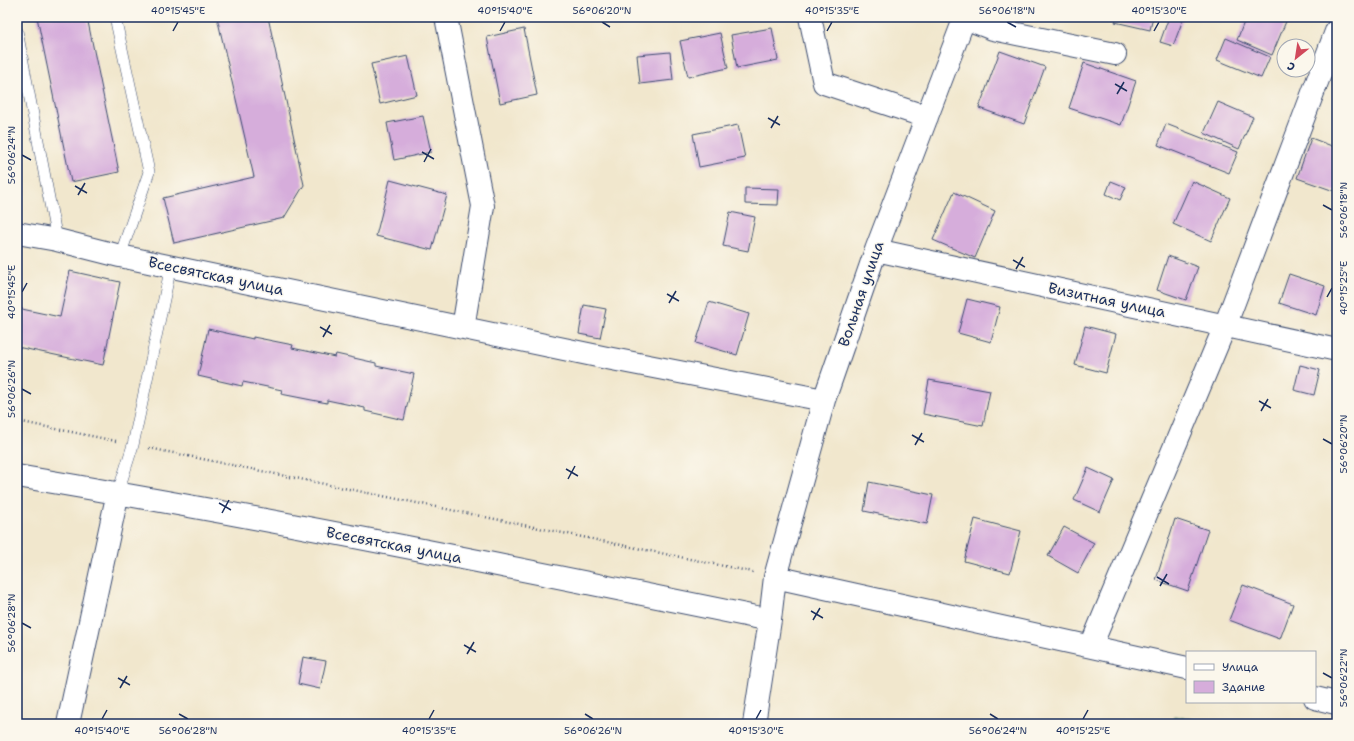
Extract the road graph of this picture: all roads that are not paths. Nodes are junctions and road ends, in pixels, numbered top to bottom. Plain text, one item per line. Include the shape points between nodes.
1 (115, 17) edge
2 (446, 17) edge
3 (810, 17) edge
4 (965, 17) edge
5 (1337, 29) edge
6 (17, 31) edge
7 (1115, 54) dead end
8 (927, 117) junction
9 (17, 233) edge
10 (57, 240) junction
11 (876, 250) junction
12 (120, 256) junction
13 (170, 266) junction
14 (1225, 326) junction
15 (463, 328) junction
16 (1337, 350) edge
17 (824, 400) junction
18 (17, 476) edge
19 (118, 492) junction
20 (775, 577) junction
21 (770, 620) junction
22 (1091, 646) junction
23 (1186, 668) edge
24 (1316, 698) edge
25 (1337, 701) edge
26 (68, 724) edge
27 (754, 724) edge

1 - 12 lane via 148,172
2 - 15 street via 484,206
3 - 8 street via 824,83
4 - 7 street via 993,29
4 - 8 street, Вольная улица
5 - 14 street
6 - 10 lane
8 - 11 street, Вольная улица
9 - 10 street, Всесвятская улица
10 - 12 street, Всесвятская улица
11 - 14 street, Визитная улица
11 - 17 street, Вольная улица
12 - 13 street, Всесвятская улица
13 - 15 street, Всесвятская улица
13 - 19 lane via 134,445
14 - 16 street, Визитная улица
14 - 22 street
15 - 17 street, Всесвятская улица
17 - 20 street, Вольная улица
18 - 19 street, Всесвятская улица
19 - 21 street, Всесвятская улица via 394,544
19 - 26 street
20 - 21 street, Вольная улица
20 - 22 street
21 - 27 street, Вольная улица
22 - 23 street
24 - 25 street via 1336,703

